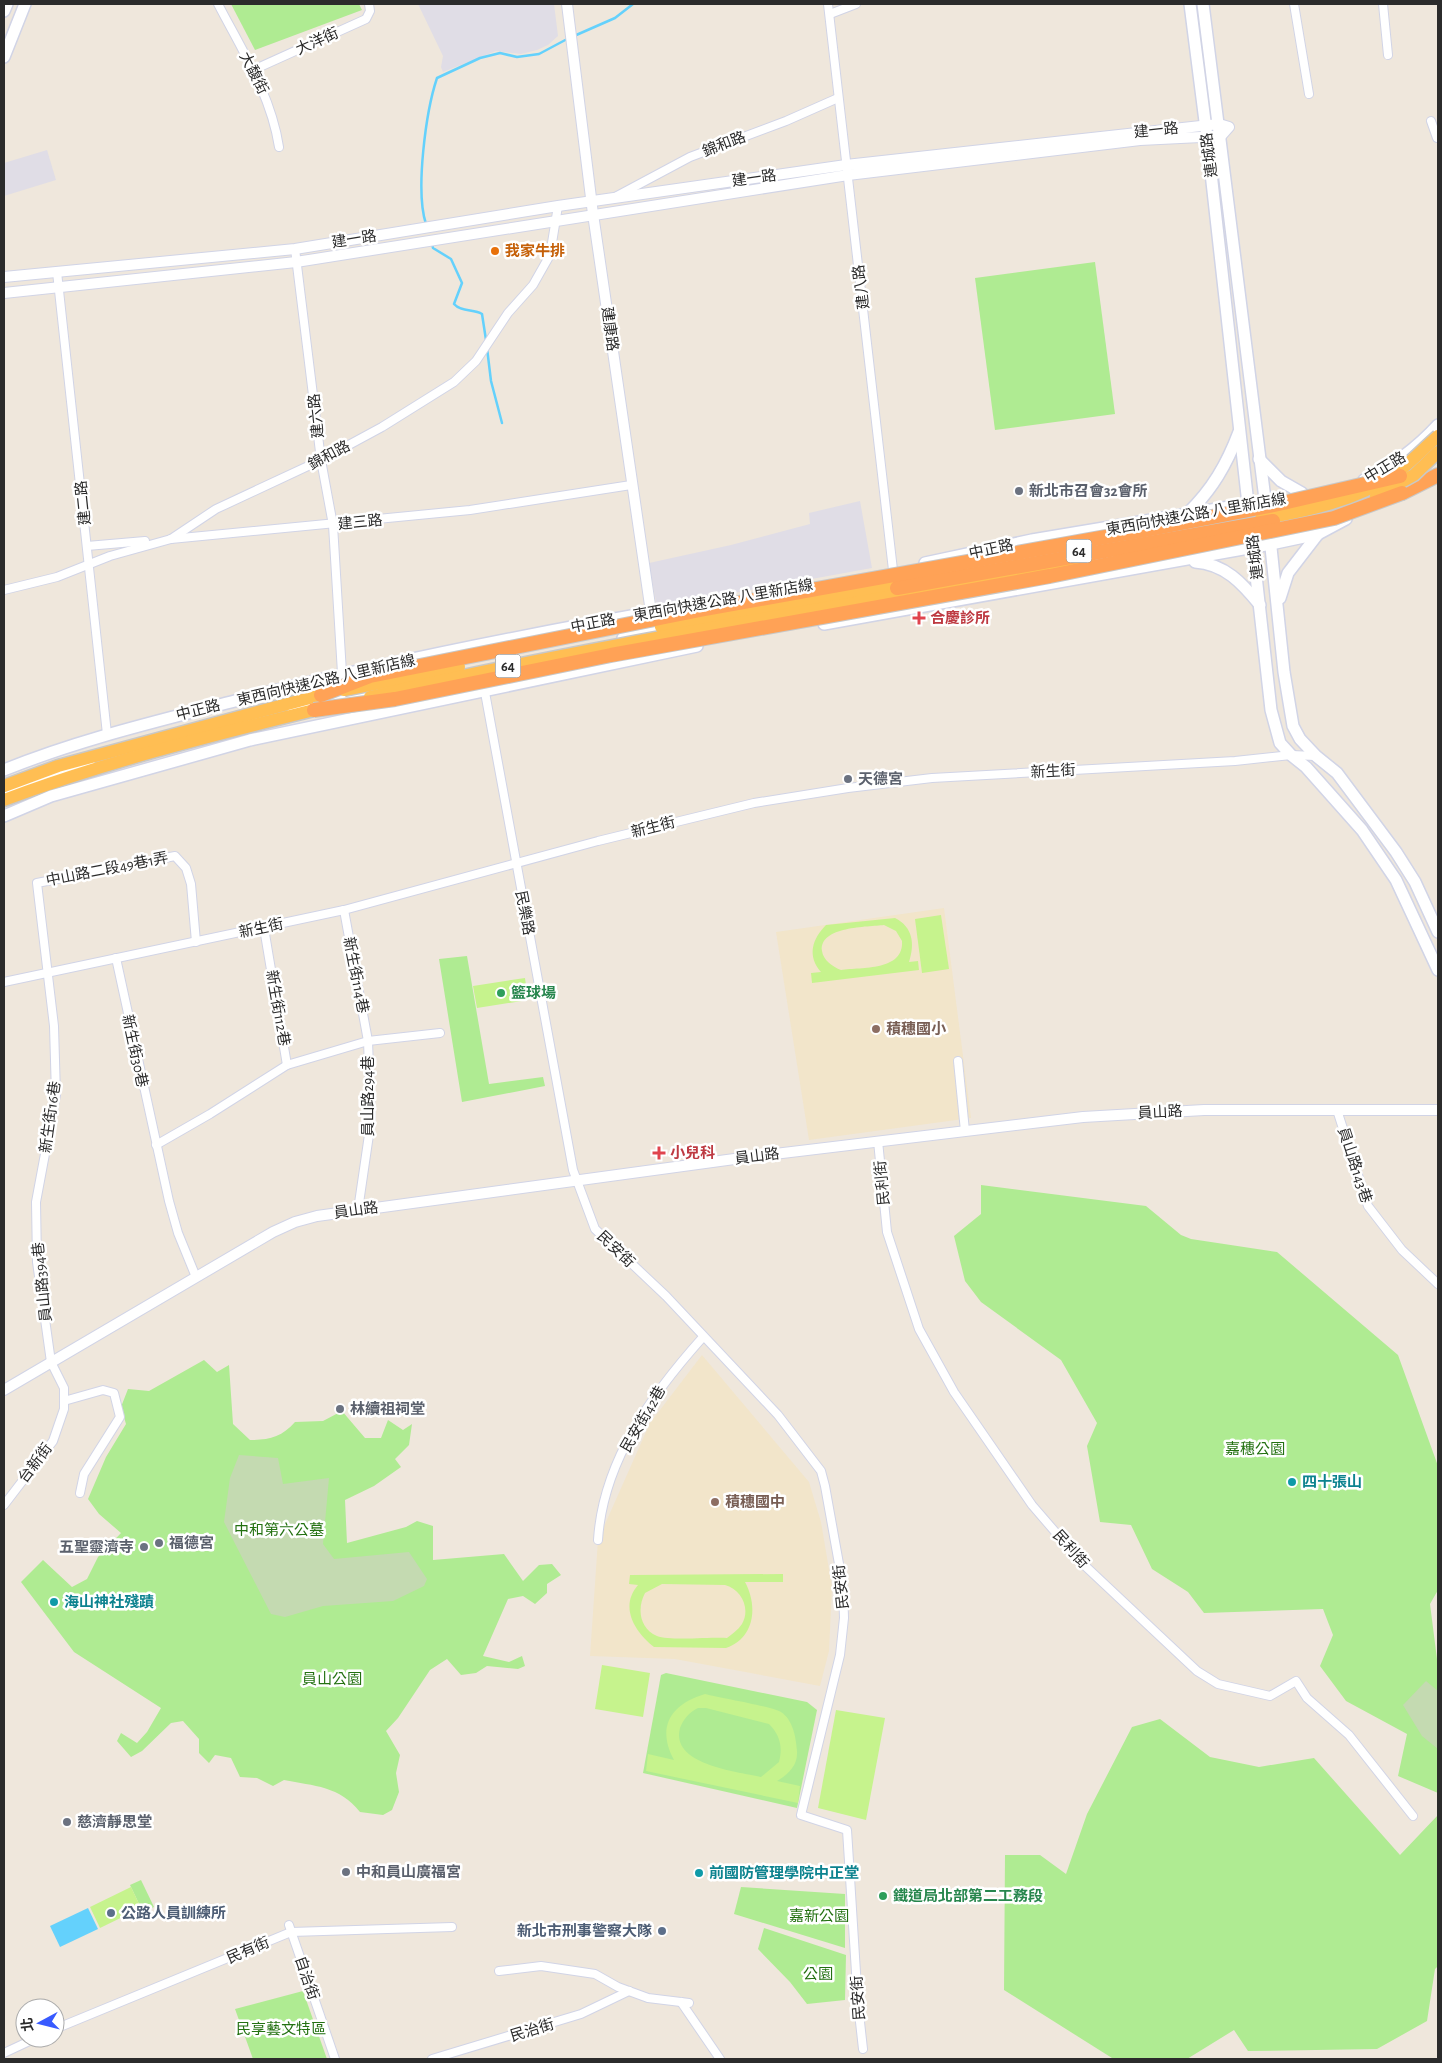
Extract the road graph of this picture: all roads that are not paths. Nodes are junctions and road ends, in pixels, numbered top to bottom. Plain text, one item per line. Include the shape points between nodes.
1 (7, 4) edge
2 (24, 4) edge
3 (218, 4) edge
4 (369, 4) edge
5 (566, 4) edge
6 (828, 4) edge
7 (856, 4) edge
8 (1190, 4) edge
9 (1203, 4) edge
10 (1294, 4) edge
11 (1383, 4) edge
12 (4, 12) edge
13 (830, 14) junction
14 (1388, 55) dead end
15 (4, 57) edge
16 (252, 70) junction
17 (1309, 94) dead end
18 (838, 98) junction
19 (1431, 121) dead end
20 (1219, 124) junction
21 (1206, 131) junction
22 (1221, 136) junction
23 (1437, 138) dead end
24 (279, 147) dead end
25 (847, 170) junction
26 (614, 198) junction
27 (591, 201) junction
28 (558, 206) junction
29 (593, 214) junction
30 (555, 220) junction
31 (295, 249) junction
32 (296, 262) junction
33 (57, 272) junction
34 (4, 277) edge
35 (59, 287) junction
36 (4, 293) edge
37 (1438, 425) edge
38 (1240, 430) junction
39 (1438, 436) edge
40 (1438, 450) edge
41 (1438, 457) edge
42 (1259, 458) junction
43 (1402, 458) junction
44 (321, 460) junction
45 (1438, 475) edge
46 (1400, 476) junction
47 (1438, 482) edge
48 (631, 485) junction
49 (1342, 488) junction
50 (1302, 493) junction
51 (1402, 494) junction
52 (1266, 506) junction
53 (1249, 509) junction
54 (1188, 514) junction
55 (1287, 519) junction
56 (333, 525) junction
57 (1269, 531) junction
58 (1252, 534) junction
59 (1318, 534) junction
60 (171, 539) junction
61 (1271, 544) junction
62 (87, 546) junction
63 (1254, 548) junction
64 (1217, 554) junction
65 (1178, 561) junction
66 (88, 564) junction
67 (893, 570) junction
68 (4, 590) edge
69 (1260, 605) junction
70 (651, 612) junction
71 (1279, 614) junction
72 (654, 632) junction
73 (478, 646) junction
74 (657, 654) junction
75 (480, 663) junction
76 (342, 673) junction
77 (485, 690) junction
78 (321, 695) junction
79 (314, 710) junction
80 (107, 734) junction
81 (1291, 756) junction
82 (1316, 756) junction
83 (4, 770) edge
84 (4, 786) edge
85 (4, 793) edge
86 (4, 800) edge
87 (4, 816) edge
88 (516, 864) junction
89 (37, 883) joint
90 (344, 910) junction
91 (264, 928) junction
92 (1438, 932) edge
93 (196, 942) junction
94 (116, 958) junction
95 (1438, 970) edge
96 (48, 972) junction
97 (4, 982) edge
98 (440, 1034) dead end
99 (368, 1041) junction
100 (958, 1061) dead end
101 (287, 1065) junction
102 (1337, 1110) junction
103 (1438, 1110) edge
104 (965, 1130) junction
105 (878, 1140) junction
106 (156, 1145) junction
107 (575, 1180) junction
108 (36, 1202) joint
109 (358, 1210) junction
110 (196, 1277) junction
111 (1438, 1284) edge
112 (703, 1337) junction
113 (51, 1362) junction
114 (4, 1390) edge
115 (64, 1401) junction
116 (80, 1493) dead end
117 (4, 1505) edge
118 (598, 1540) dead end
119 (1413, 1816) dead end
120 (452, 1927) dead end
121 (290, 1928) junction
122 (499, 1971) dead end
123 (629, 1991) junction
124 (681, 2002) junction
125 (690, 2003) dead end
126 (65, 2025) edge
127 (863, 2049) dead end
128 (336, 2059) edge
129 (432, 2059) edge
130 (720, 2059) edge

1 - 12 main road
2 - 15 main road
3 - 16 street, 大馥街
4 - 16 street, 大洋街 via 366,20
5 - 27 street, 建康路
6 - 13 street, 建八路
7 - 13 street
8 - 21 main road, 連城路
9 - 20 main road, 連城路
10 - 17 street
11 - 14 street
13 - 18 street, 建八路
16 - 24 street, 大馥街 via 270,108
18 - 25 street, 建八路
18 - 26 street, 錦和路 via 690,158
19 - 23 street
20 - 21 street, 建一路
20 - 22 main road, 連城路
21 - 22 street, 建一路
21 - 25 street, 建一路
21 - 38 main road, 連城路
22 - 42 main road, 連城路
25 - 26 street, 建一路
25 - 29 street, 建一路
25 - 67 street, 建八路
26 - 27 street, 建一路
27 - 28 street, 建一路
27 - 29 street, 建康路
28 - 30 street, 錦和路
28 - 31 street, 建一路
29 - 30 street, 建一路
29 - 48 street, 建康路
30 - 32 street, 建一路
30 - 44 street, 錦和路 via 550,256 533,285 508,313 476,362 454,382
31 - 32 street, 建六路
31 - 33 street, 建一路
32 - 35 street, 建一路
32 - 44 street, 建六路
33 - 34 street, 建一路
33 - 35 street, 建二路
35 - 36 street, 建一路
35 - 62 street, 建二路
37 - 43 main road, 中正路
38 - 53 main road, 連城路
38 - 54 main road via 1223,470
39 - 78 highway, 東西向快速公路 八里新店線 / 64, bridge via 1394,474 1351,496 1315,508 701,620
40 - 43 main road
40 - 79 highway, 東西向快速公路 八里新店線 / 64, bridge via 1414,476 1389,491 1324,515 1277,527 610,645 465,674
41 - 46 highway, bridge
42 - 50 main road via 1281,481
42 - 52 main road, 連城路
43 - 49 main road, 中正路 via 1379,473
44 - 56 street, 建六路
44 - 60 street, 錦和路 via 216,509
45 - 51 highway
46 - 55 highway, bridge via 1338,506
46 - 78 highway, bridge via 1274,505 700,610 370,676
47 - 59 main road, 中正路 via 1358,513
48 - 56 street, 建三路 via 470,510
48 - 70 street, 建康路
49 - 50 main road, 中正路
49 - 52 main road via 1294,505
50 - 52 main road, 中正路
51 - 55 highway, bridge
51 - 79 highway, bridge via 1334,518 1050,576 610,654 395,699
52 - 53 main road, 中正路
52 - 57 main road, 連城路
53 - 54 main road, 中正路
53 - 58 main road, 連城路
54 - 67 main road, 中正路 via 1032,540
55 - 72 highway, bridge
56 - 60 street, 建三路
56 - 76 street, 建六路
57 - 58 street
57 - 61 main road, 連城路
58 - 63 main road, 連城路
58 - 64 main road via 1233,538
59 - 61 main road, 中正路
59 - 71 main road via 1288,573 1281,588
60 - 62 street, 建三路
60 - 66 street, 錦和路
61 - 63 main road, 中正路
61 - 71 main road, 連城路
62 - 66 street, 建二路
63 - 64 main road, 中正路
63 - 69 main road, 連城路
64 - 65 main road, 中正路
65 - 69 main road via 1207,563 1223,569 1241,582
65 - 74 main road, 中正路
66 - 68 street, 錦和路 via 57,577
66 - 80 street, 建二路
67 - 70 main road, 中正路
69 - 81 main road, 連城路 via 1271,710 1280,743
70 - 72 street, 建康路
70 - 73 main road, 中正路
71 - 82 main road, 連城路 via 1293,726
72 - 74 street, 建康路
72 - 75 main road
73 - 75 street, 民樂路
73 - 76 main road, 中正路
74 - 77 main road, 中正路
75 - 77 street, 民樂路
75 - 85 main road via 167,740
76 - 80 main road, 中正路
77 - 87 main road, 中正路 via 250,740 51,796
77 - 88 street, 民樂路
78 - 84 highway, 東西向快速公路 八里新店線 / 64 via 58,766
79 - 86 highway, 東西向快速公路 八里新店線 / 64 via 190,740 64,778
80 - 83 main road, 中正路
81 - 82 street, 新生街
81 - 88 street, 新生街 via 973,774 848,788 709,813
81 - 95 main road, 連城路 via 1306,767 1362,830 1405,897
82 - 92 main road, 連城路 via 1337,773 1396,852 1415,882
88 - 90 street, 新生街
88 - 107 street, 民樂路
89 - 93 street, 中山路二段49巷1弄 via 175,856 186,868 191,884
89 - 96 street, 新生街16巷
90 - 91 street, 新生街
90 - 99 street, 新生街114巷
91 - 93 street, 新生街
91 - 101 street, 新生街112巷
93 - 94 street, 新生街
94 - 96 street, 新生街
94 - 106 street, 新生街30巷
96 - 97 street, 新生街
96 - 108 street, 新生街16巷 via 56,1095
98 - 99 street, 新生街112巷
99 - 101 street, 新生街112巷
99 - 109 street, 員山路294巷 via 371,1121
100 - 104 street
101 - 106 street
102 - 103 street, 員山路
102 - 104 street, 員山路 via 1132,1113
102 - 111 street, 員山路143巷 via 1368,1206 1402,1250
104 - 105 street, 員山路
105 - 107 street, 員山路
105 - 119 street, 民利街 via 887,1232 919,1329 954,1392 1032,1505 1082,1563 1196,1671 1218,1684 1270,1696 1296,1681 1307,1698 1349,1735
106 - 110 street, 新生街30巷 via 178,1233
107 - 109 street, 員山路
107 - 112 street, 民安街 via 595,1229 666,1296
108 - 113 street, 員山路394巷 via 38,1262
109 - 110 street, 員山路 via 295,1222
110 - 113 street, 員山路
112 - 118 street, 民安街42巷 via 666,1378 630,1435 602,1505
112 - 127 street, 民安街 via 778,1415 821,1471 825,1486 843,1586 844,1618 840,1655 801,1815 847,1830
113 - 114 street, 員山路
113 - 115 street, 台新街 via 64,1388
115 - 116 street via 103,1390 114,1393 118,1401 120,1417 84,1474
115 - 117 street, 台新街 via 53,1441
120 - 121 street, 民有街
121 - 126 street, 民有街
121 - 128 street, 自治街
122 - 123 street via 541,1966 595,1974
123 - 124 street via 648,1998
123 - 129 street, 民治街 via 581,2014
124 - 125 street
124 - 130 street

